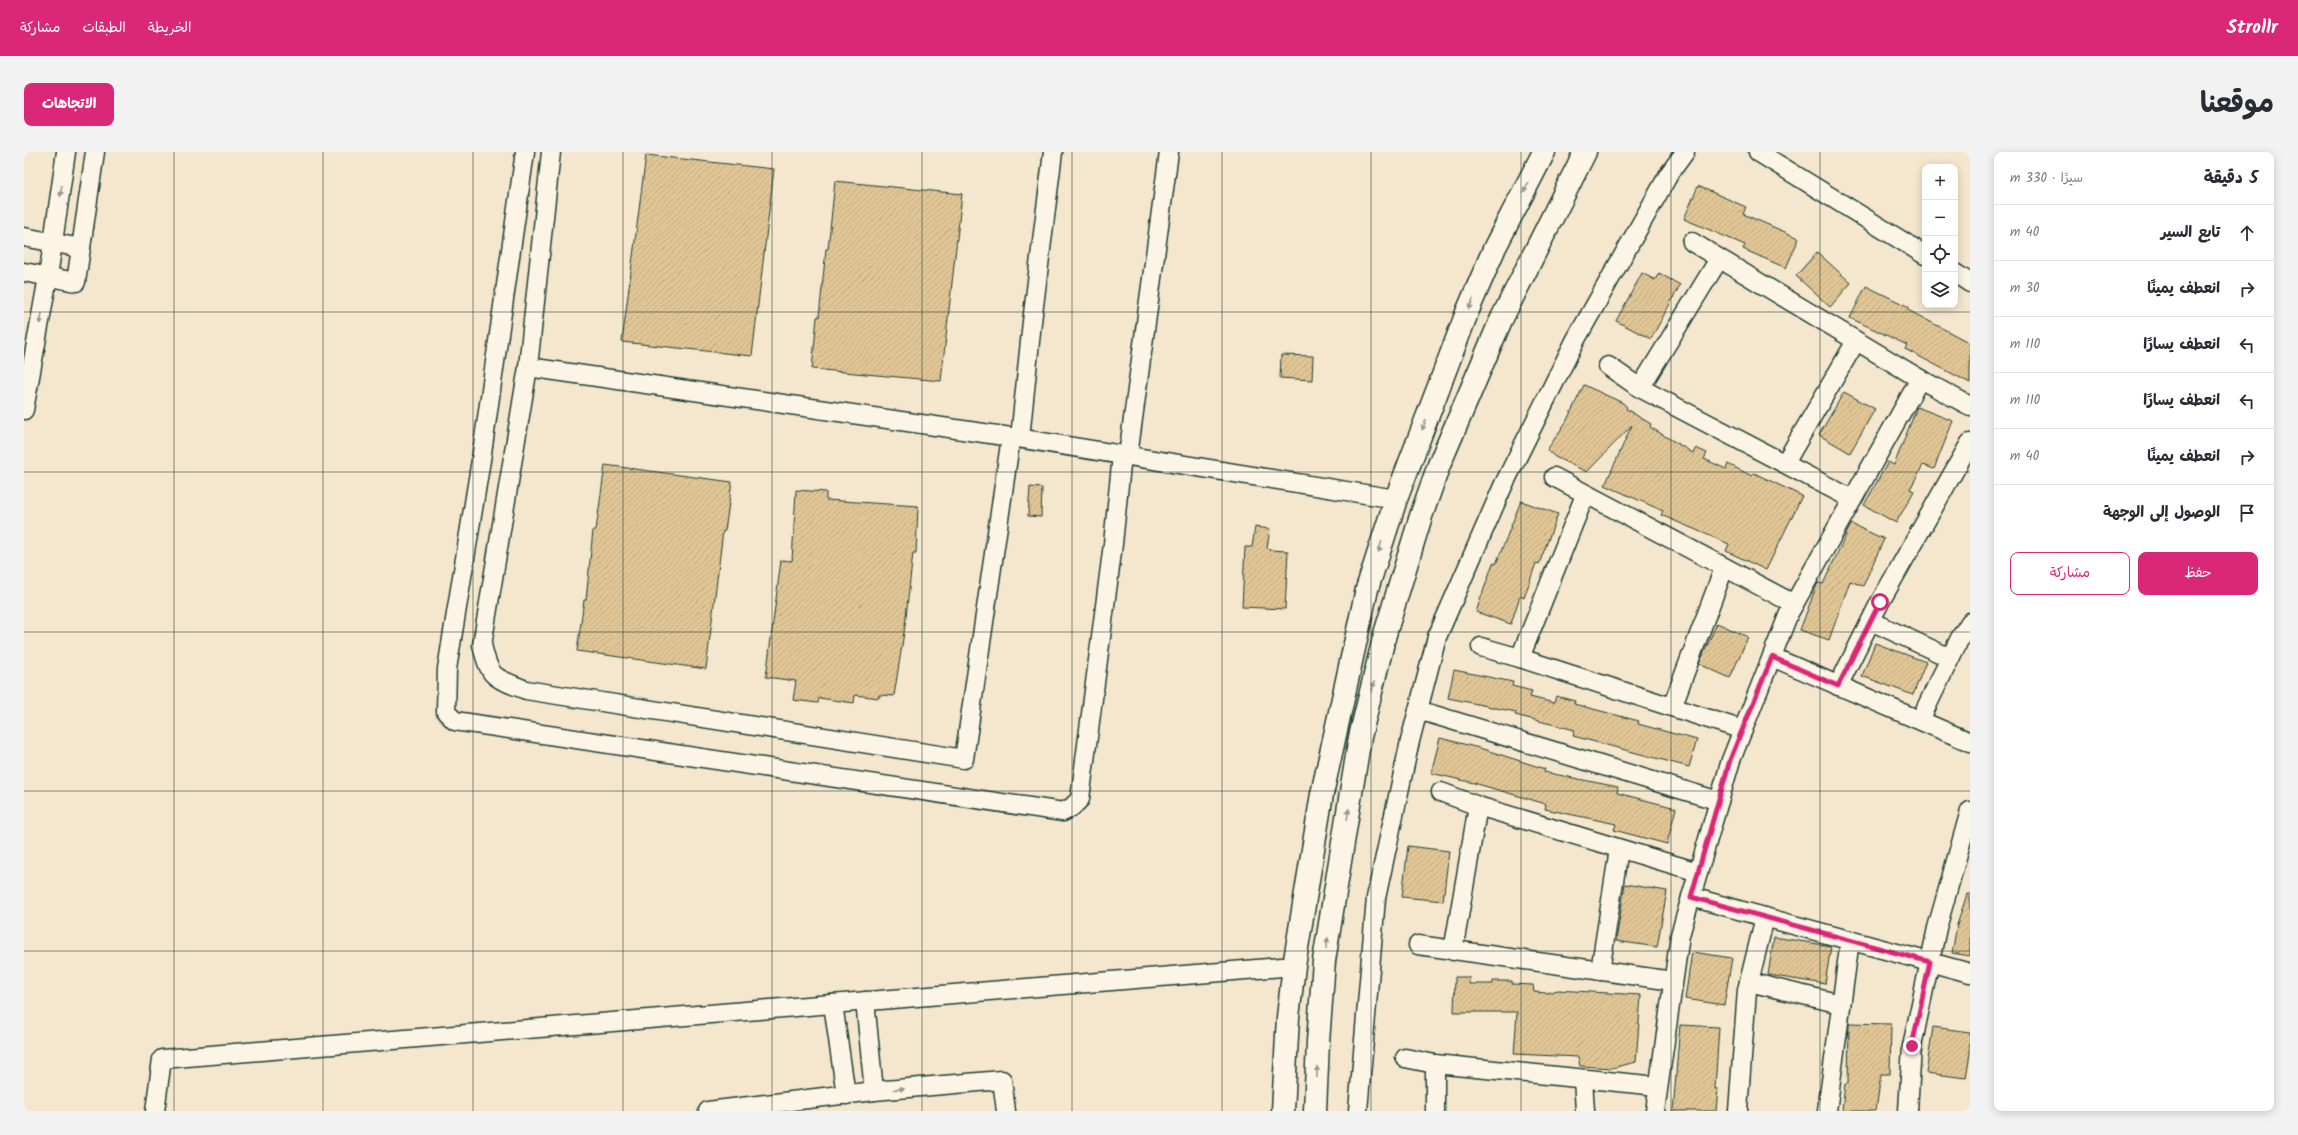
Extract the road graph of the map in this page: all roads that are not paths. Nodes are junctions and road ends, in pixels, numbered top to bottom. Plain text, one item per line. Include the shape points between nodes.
1 (66, 152) edge
2 (95, 152) edge
3 (525, 152) edge
4 (551, 152) edge
5 (1053, 152) edge
6 (1169, 152) edge
7 (1544, 152) edge
8 (1585, 152) edge
9 (1685, 152) edge
10 (1758, 152) edge
11 (24, 236) edge
12 (1692, 242) dead end
13 (53, 243) junction
14 (81, 248) junction
15 (1922, 253) edge
16 (1719, 258) junction
17 (24, 272) edge
18 (1958, 275) edge
19 (48, 277) junction
20 (1970, 283) edge
21 (1856, 341) junction
22 (1608, 366) dead end
23 (528, 367) junction
24 (1920, 379) junction
25 (1640, 388) junction
26 (1970, 406) edge
27 (24, 410) edge
28 (1016, 438) junction
29 (1970, 443) edge
30 (1125, 455) junction
31 (1785, 463) junction
32 (1554, 477) dead end
33 (1585, 495) junction
34 (1396, 499) junction
35 (1852, 499) junction
36 (1724, 568) junction
37 (1794, 604) junction
38 (1871, 621) junction
39 (1970, 622) edge
40 (1481, 647) dead end
41 (1772, 657) junction
42 (1520, 658) junction
43 (1950, 658) junction
44 (1838, 686) junction
45 (1672, 707) junction
46 (1418, 710) junction
47 (1920, 720) junction
48 (1743, 730) junction
49 (1970, 742) edge
50 (1440, 792) dead end
51 (1719, 801) junction
52 (1478, 806) junction
53 (1970, 811) edge
54 (1619, 849) junction
55 (1964, 851) edge
56 (1698, 872) junction
57 (1691, 897) junction
58 (1765, 917) junction
59 (1850, 940) junction
60 (1418, 945) dead end
61 (1453, 951) junction
62 (1930, 962) junction
63 (1294, 966) junction
64 (1600, 971) junction
65 (1970, 973) edge
66 (1673, 981) junction
67 (1749, 982) junction
68 (865, 1001) junction
69 (833, 1004) junction
70 (1841, 1004) junction
71 (1405, 1058) dead end
72 (1435, 1064) junction
73 (1583, 1079) junction
74 (1658, 1086) junction
75 (874, 1091) junction
76 (846, 1095) junction
77 (155, 1111) edge
78 (708, 1111) edge
79 (1006, 1111) edge
80 (1283, 1111) edge
81 (1315, 1111) edge
82 (1358, 1111) edge
83 (1435, 1111) edge
84 (1585, 1111) edge
85 (1655, 1111) edge
86 (1738, 1111) edge
87 (1827, 1111) edge
88 (1908, 1111) edge

1 -> 13 street
2 - 14 street
3 - 30 street via 481,460 447,669 446,712 454,721 1063,812 1080,799
4 - 23 street
5 - 28 street
6 - 30 street
7 -> 34 street via 1492,254 1468,310
81 -> 8 street via 1324,961 1360,737 1385,634 1439,465 1501,320
9 - 46 street via 1669,174 1575,341 1503,486 1437,637
10 - 15 street
11 - 13 street
12 - 16 street
13 - 14 street
13 - 19 street
14 - 19 street via 76,282
16 - 21 street
16 - 25 street
17 - 19 street
18 - 20 street
19 -> 27 street
21 - 24 street
21 - 31 street
22 - 25 street
23 - 28 street
23 - 28 street via 482,645 487,668 497,678 526,690 964,759
24 - 26 street
24 - 35 street
25 - 31 street
28 - 30 street
29 - 38 street
30 - 34 street
31 - 35 street
32 - 33 street
33 - 36 street
33 - 42 street
34 -> 63 street via 1367,589 1342,698 1322,794
35 - 37 street
36 - 37 street
36 - 45 street
37 - 41 street
38 - 43 street
38 - 44 street
39 - 43 street
40 - 42 street
41 - 44 street
41 - 48 street
42 - 45 street
43 - 47 street
44 - 47 street
45 - 48 street
46 - 51 street
46 - 82 street via 1376,898
47 - 49 street
48 - 51 street via 1730,760
50 - 52 street
51 - 56 street
52 - 54 street
52 - 61 street
53 - 55 street
54 - 56 street
54 - 64 street
55 - 62 street via 1937,928
56 - 57 street
57 - 58 street
57 - 66 street via 1680,935
58 - 59 street
58 - 67 street
59 - 62 street
59 - 70 street
60 - 61 street
61 - 64 street
62 - 65 street
62 - 88 street via 1912,1046
63 - 68 street
63 - 80 street via 1288,1017
64 - 66 street
66 - 74 street
67 - 70 street
67 - 86 street
68 - 69 street
68 - 75 street
69 - 76 street
69 - 77 street via 162,1059
70 - 87 street
71 - 72 street
72 - 73 street
72 - 83 street
73 - 74 street
73 - 84 street
74 - 85 street
75 - 76 street
75 -> 79 street via 1002,1080
76 - 78 street

